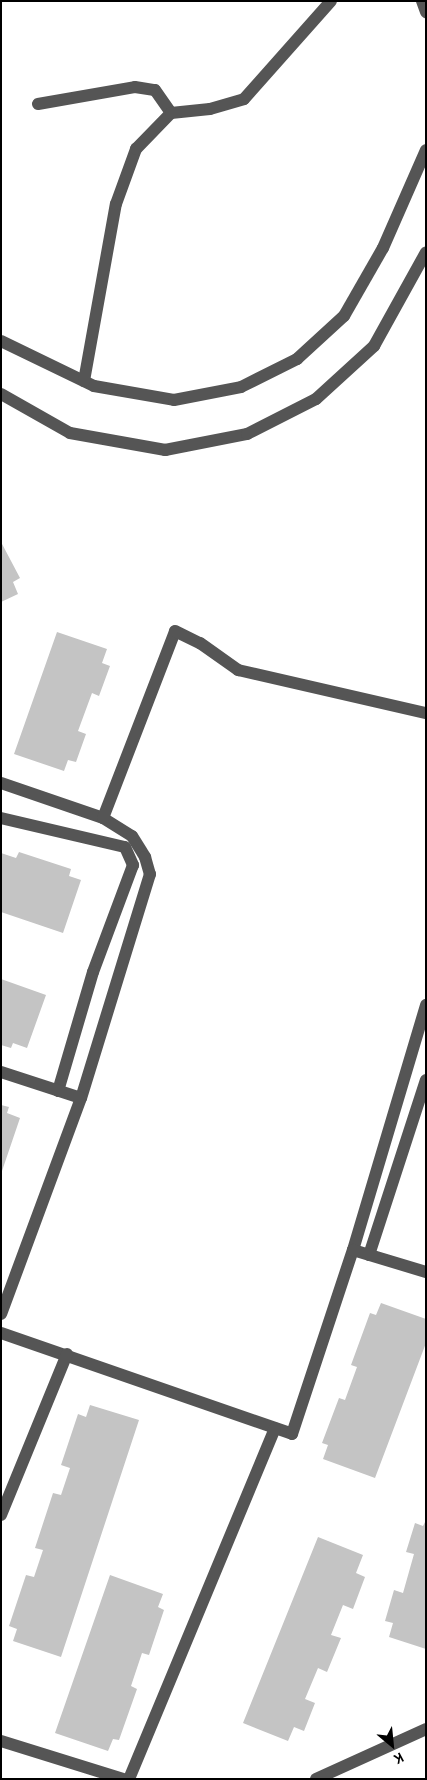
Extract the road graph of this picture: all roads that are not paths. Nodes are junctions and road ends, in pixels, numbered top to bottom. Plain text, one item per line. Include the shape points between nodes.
1 (331, 1) edge
2 (422, 1) edge
3 (426, 12) edge
4 (38, 104) dead end
5 (171, 113) junction
6 (426, 150) edge
7 (426, 252) edge
8 (1, 341) edge
9 (84, 381) junction
10 (1, 394) edge
11 (426, 713) edge
12 (1, 783) edge
13 (1, 818) edge
14 (103, 818) junction
15 (426, 1005) edge
16 (1, 1072) edge
17 (426, 1080) edge
18 (58, 1091) junction
19 (81, 1098) junction
20 (353, 1250) junction
21 (370, 1255) junction
22 (426, 1272) edge
23 (1, 1314) edge
24 (1, 1333) edge
25 (67, 1354) junction
26 (275, 1428) junction
27 (1, 1515) edge
28 (426, 1729) edge
29 (1, 1741) edge
30 (123, 1779) edge
31 (129, 1779) edge
32 (316, 1779) edge

1 - 5 street via 244,100 210,109
2 - 3 street
4 - 5 street via 135,87 155,90
5 - 9 street via 136,149 116,204
6 - 9 street via 383,248 344,316 297,358 241,387 174,400 94,386
7 - 10 street via 374,346 316,399 247,434 165,450 70,433
8 - 9 street
11 - 14 street via 238,670 200,643 175,632
12 - 14 street
13 - 18 street via 125,846 133,865 93,972
14 - 19 street via 132,836 146,857 150,874
15 - 20 street
16 - 18 street
17 - 21 street
18 - 19 street
19 - 23 street
20 - 21 street
20 - 26 street via 292,1434
21 - 22 street
24 - 25 street
25 - 26 street
25 - 27 street
26 - 31 street
28 - 32 street
29 - 30 street

